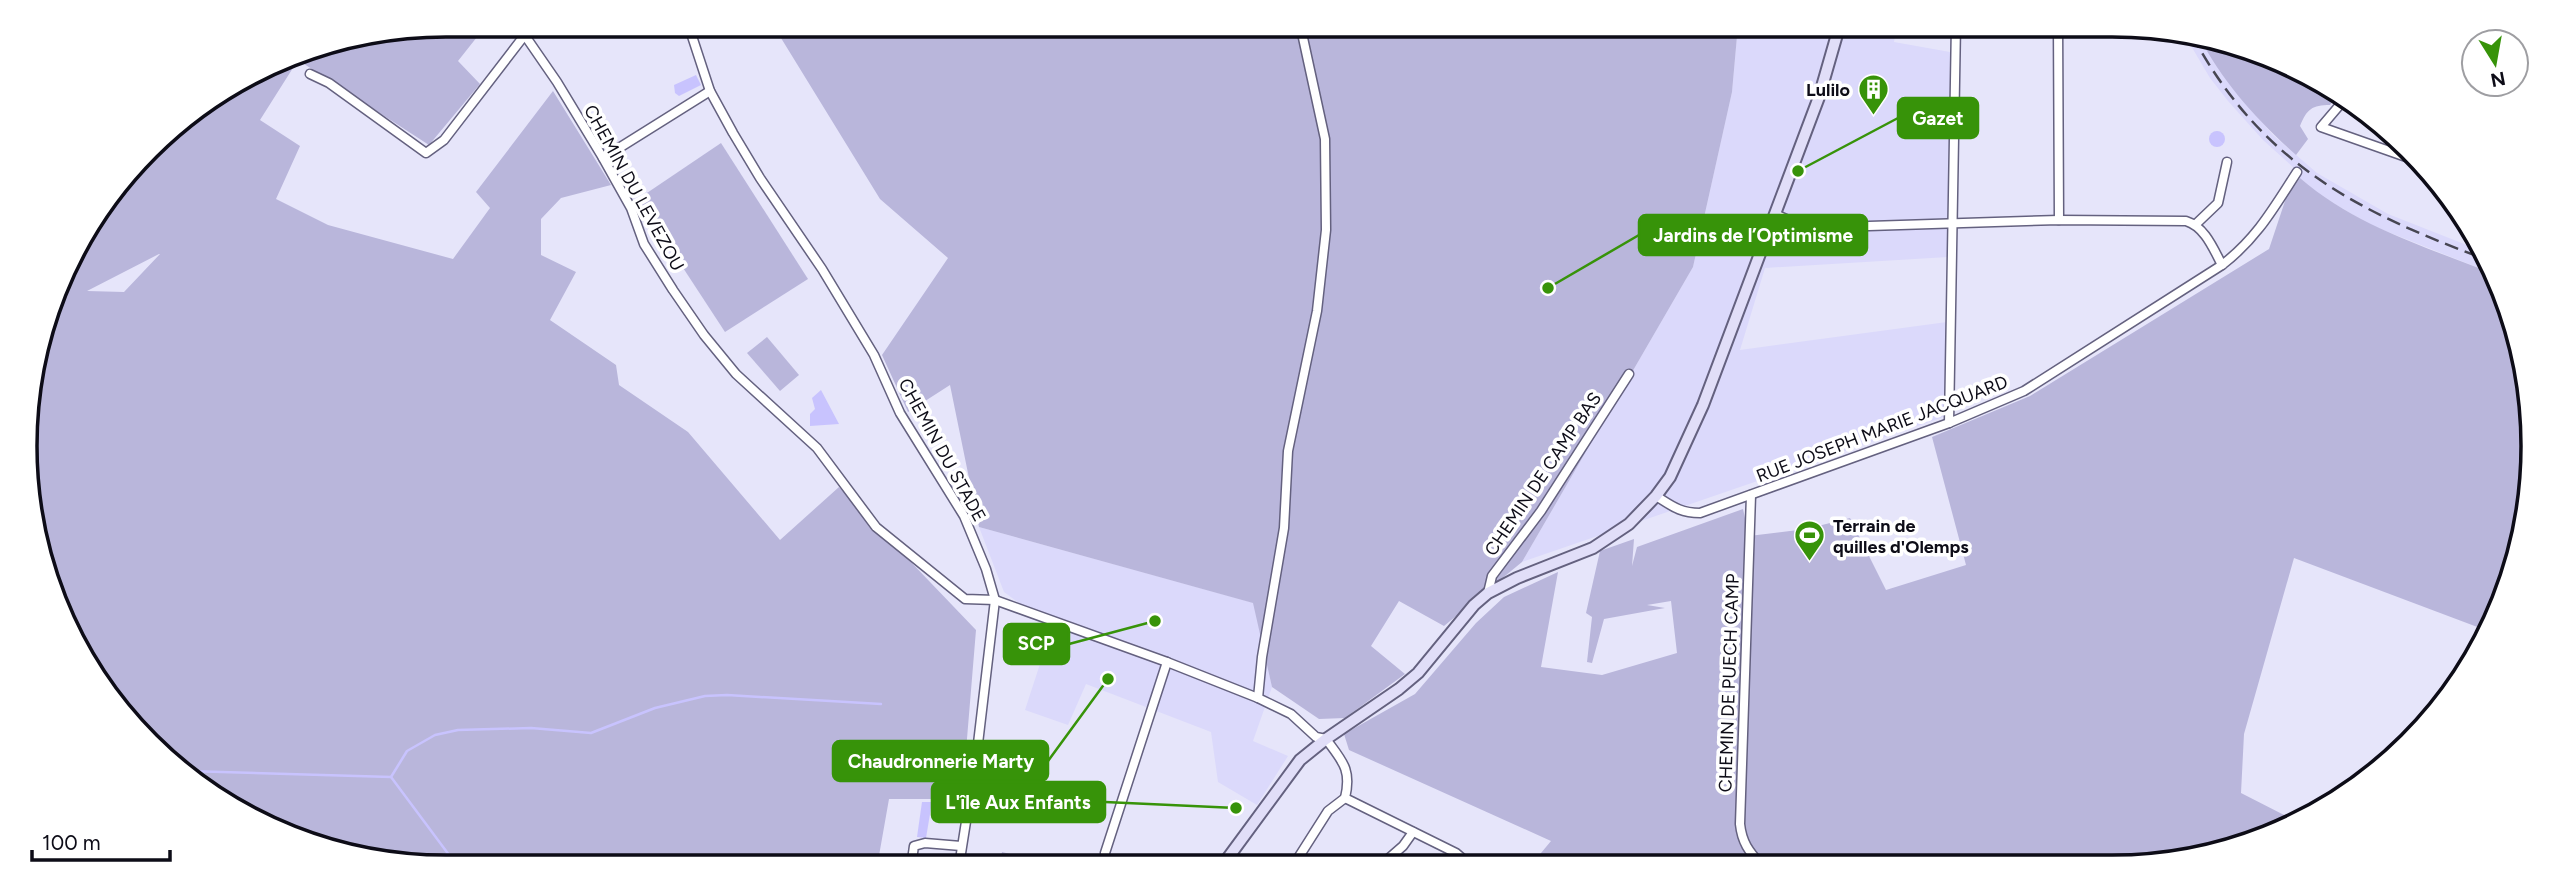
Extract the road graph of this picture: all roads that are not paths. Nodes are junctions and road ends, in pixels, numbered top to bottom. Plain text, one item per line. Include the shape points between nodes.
1 (523, 37) edge
2 (525, 37) edge
3 (692, 37) edge
4 (1303, 37) edge
5 (1836, 37) edge
6 (1956, 37) edge
7 (2058, 37) edge
8 (310, 74) dead end
9 (710, 91) junction
10 (2339, 106) edge
11 (2398, 154) edge
12 (603, 158) junction
13 (2227, 162) dead end
14 (2297, 173) dead end
15 (1775, 214) junction
16 (2059, 220) junction
17 (1954, 223) junction
18 (2196, 224) junction
19 (1806, 228) junction
20 (1767, 236) junction
21 (2222, 265) junction
22 (1629, 374) dead end
23 (1950, 423) junction
24 (1751, 495) junction
25 (1656, 496) junction
26 (1488, 593) junction
27 (995, 600) junction
28 (1167, 662) junction
29 (1258, 698) junction
30 (1326, 739) junction
31 (1345, 798) junction
32 (1413, 832) junction
33 (961, 846) junction
34 (913, 855) edge
35 (960, 855) edge
36 (1105, 855) edge
37 (1230, 855) edge
38 (1300, 855) edge
39 (1393, 855) edge
40 (1458, 855) edge
41 (1752, 855) edge

1 - 8 street via 444,140 426,153
2 - 12 street, CHEMIN DU LEVEZOU
3 - 9 street, CHEMIN DU STADE
4 - 29 street via 1325,139 1326,230 1317,311 1288,451 1284,528
5 - 15 street
6 - 17 street
7 - 16 street
9 - 12 street
9 - 27 street, CHEMIN DU STADE via 874,355 900,413 964,516
10 - 11 street via 2321,127
12 - 27 street, CHEMIN DU LEVEZOU via 631,208 644,244 736,374 817,448 876,527 965,599
13 - 18 street via 2218,203
14 - 21 street, RUE JOSEPH MARIE JACQUARD via 2256,234
15 - 19 street
15 - 20 street
16 - 17 street
16 - 18 street
17 - 19 street
17 - 23 street
18 - 21 street
19 - 20 street
20 - 25 street via 1691,435
21 - 23 street, RUE JOSEPH MARIE JACQUARD via 2024,391
22 - 26 street, CHEMIN DE CAMP BAS via 1548,501 1492,576
23 - 24 street, RUE JOSEPH MARIE JACQUARD
24 - 25 street, RUE JOSEPH MARIE JACQUARD via 1700,513 1671,508
24 - 41 street, CHEMIN DE PUECH CAMP via 1740,824 1745,847
25 - 26 street via 1629,524 1593,548
26 - 30 street via 1418,673
27 - 28 street
27 - 33 street, CHEMIN DU STADE
28 - 29 street
28 - 36 street
29 - 30 street
30 - 31 street via 1347,768
30 - 37 street via 1300,760
31 - 32 street
31 - 38 street via 1328,811
32 - 39 street
32 - 40 street
33 - 34 street via 925,843 915,846
33 - 35 street, CHEMIN DU STADE

